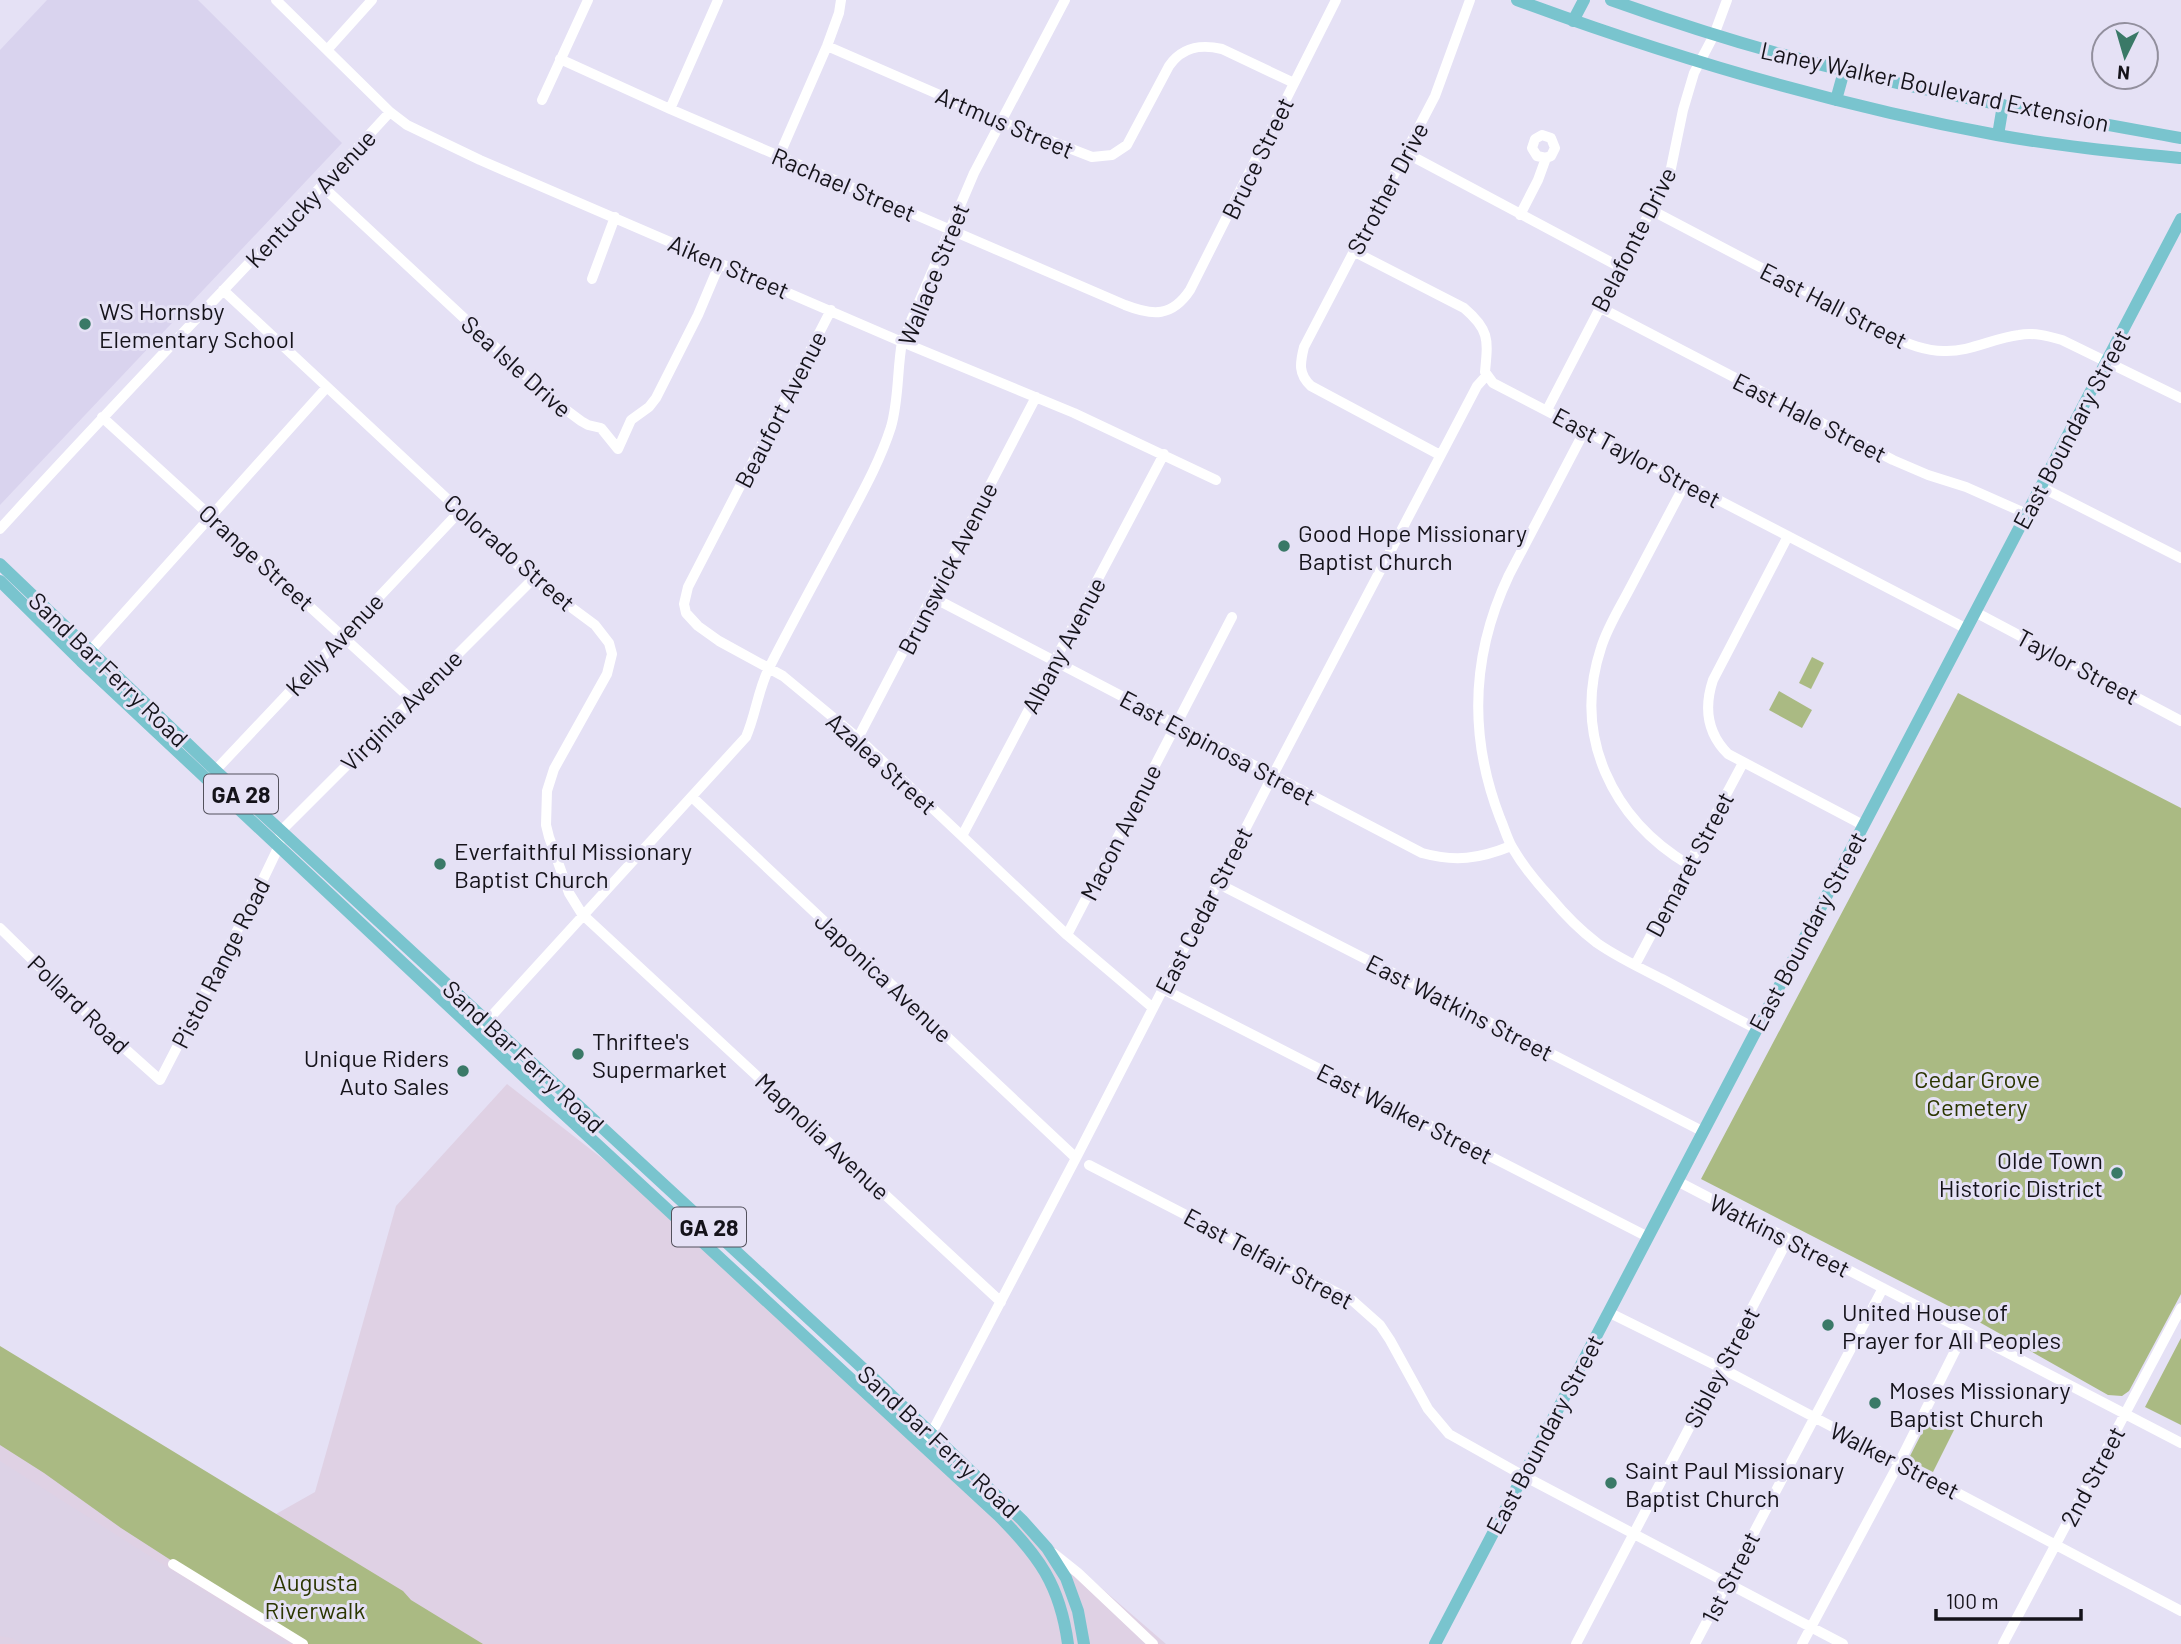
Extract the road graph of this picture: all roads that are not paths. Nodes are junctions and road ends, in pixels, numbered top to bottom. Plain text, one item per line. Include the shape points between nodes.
1 (276, 0) edge
2 (372, 0) edge
3 (588, 0) edge
4 (718, 0) edge
5 (841, 0) edge
6 (1065, 0) edge
7 (1336, 0) edge
8 (1470, 0) edge
9 (1517, 0) edge
10 (1584, 0) edge
11 (1611, 0) edge
12 (1727, 0) edge
13 (1573, 21) junction
14 (1714, 35) junction
15 (827, 46) junction
16 (327, 50) junction
17 (560, 59) junction
18 (1698, 62) junction
19 (1844, 71) junction
20 (1294, 83) junction
21 (542, 100) dead end
22 (1836, 100) junction
23 (2003, 105) junction
24 (670, 109) junction
25 (390, 112) junction
26 (1002, 122) junction
27 (1998, 135) junction
28 (2181, 138) edge
29 (1406, 153) junction
30 (779, 156) junction
31 (1546, 158) dead end
32 (2181, 158) edge
33 (322, 186) junction
34 (1651, 210) junction
35 (1520, 215) junction
36 (615, 218) junction
37 (2181, 219) edge
38 (949, 230) junction
39 (1353, 251) junction
40 (720, 262) junction
41 (1620, 267) junction
42 (592, 279) dead end
43 (223, 290) junction
44 (1599, 307) junction
45 (831, 310) junction
46 (1169, 310) joint
47 (902, 342) junction
48 (2107, 361) junction
49 (1486, 376) junction
50 (327, 387) junction
51 (1036, 397) junction
52 (2181, 398) edge
53 (1546, 410) junction
54 (102, 417) junction
55 (1585, 430) junction
56 (1164, 454) junction
57 (1440, 456) junction
58 (1216, 480) dead end
59 (1686, 482) junction
60 (2041, 487) junction
61 (729, 507) joint
62 (461, 510) junction
63 (2027, 514) junction
64 (211, 515) junction
65 (0, 528) edge
66 (1788, 536) junction
67 (2181, 558) edge
68 (0, 564) edge
69 (533, 579) junction
70 (0, 582) edge
71 (932, 597) junction
72 (1975, 612) junction
73 (1232, 617) dead end
74 (1967, 629) junction
75 (342, 635) junction
76 (85, 656) junction
77 (1054, 661) junction
78 (769, 667) junction
79 (411, 699) junction
80 (2181, 721) edge
81 (1176, 725) junction
82 (858, 738) junction
83 (1743, 763) junction
84 (212, 775) junction
85 (1273, 775) junction
86 (692, 796) junction
87 (1863, 825) junction
88 (281, 831) junction
89 (961, 836) junction
90 (279, 846) junction
91 (1511, 846) junction
92 (1689, 865) junction
93 (1217, 883) junction
94 (582, 914) junction
95 (0, 928) edge
96 (1067, 935) junction
97 (1635, 965) junction
98 (1163, 989) junction
99 (1153, 1008) junction
100 (481, 1026) junction
101 (1756, 1029) junction
102 (160, 1080) joint
103 (1702, 1131) junction
104 (1076, 1158) junction
105 (1089, 1165) dead end
106 (1677, 1181) junction
107 (1648, 1237) junction
108 (1788, 1239) junction
109 (1884, 1288) junction
110 (1000, 1302) junction
111 (2181, 1308) edge
112 (1608, 1312) junction
113 (1965, 1331) junction
114 (1721, 1368) junction
115 (2125, 1414) junction
116 (1814, 1418) junction
117 (931, 1434) junction
118 (2181, 1443) edge
119 (923, 1446) junction
120 (1899, 1461) junction
121 (1522, 1475) junction
122 (1634, 1534) junction
123 (2056, 1544) junction
124 (1047, 1548) junction
125 (173, 1564) dead end
126 (1726, 1583) junction
127 (2181, 1611) edge
128 (1811, 1627) junction
129 (303, 1644) edge
130 (1068, 1644) edge
131 (1084, 1644) edge
132 (1153, 1644) edge
133 (1435, 1644) edge
134 (1576, 1644) edge
135 (1695, 1644) edge
136 (1802, 1644) edge
137 (1843, 1644) edge
138 (2003, 1644) edge

1 - 16 street, Aiken Street
2 - 16 street
3 - 17 street
4 - 24 street
5 - 15 street
6 - 26 street, Wallace Street
7 - 20 street, Bruce Street
8 - 29 street, Strother Drive via 1435,96
9 - 13 main road, Laney Walker Boulevard Extension
10 - 13 main road
11 - 14 main road, Laney Walker Boulevard Extension
12 - 14 street, Belafonte Drive
13 - 18 main road, Laney Walker Boulevard Extension
14 - 18 street, Belafonte Drive
14 - 19 main road, Laney Walker Boulevard Extension
15 - 26 street, Artmus Street
15 - 30 street
16 - 25 street, Aiken Street
17 - 21 street
17 - 24 street, Rachael Street
18 - 22 main road, Laney Walker Boulevard Extension
18 - 34 street, Belafonte Drive via 1670,173
19 - 22 main road
19 - 23 main road, Laney Walker Boulevard Extension
20 - 26 street, Artmus Street via 1235,53 1198,47 1174,58 1133,136 1112,155 1080,154
20 - 46 street, Bruce Street via 1190,290
22 - 27 main road, Laney Walker Boulevard Extension
23 - 27 main road
23 - 28 main road, Laney Walker Boulevard Extension
24 - 30 street, Rachael Street
25 - 33 street, Kentucky Avenue
25 - 36 street, Aiken Street via 429,137
26 - 38 street, Wallace Street
27 - 32 main road, Laney Walker Boulevard Extension
29 - 35 street
29 - 39 street, Strother Drive
30 - 38 street, Rachael Street
31 - 35 street
33 - 40 street, Sea Isle Drive via 550,398 580,421 601,428 618,449 631,420 656,398
33 - 43 street, Kentucky Avenue
34 - 41 street, Belafonte Drive
34 - 48 street, East Hall Street via 1918,347 1953,351 2032,334 2062,340
35 - 41 street
36 - 40 street, Aiken Street
36 - 42 street
37 - 48 main road, East Boundary Street
38 - 46 street, Rachael Street via 1125,305 1151,313
38 - 47 street, Wallace Street
39 - 49 street via 1464,308 1478,320 1487,340
39 - 57 street, Strother Drive via 1304,346 1301,374 1311,386
40 - 45 street, Aiken Street
41 - 44 street, Belafonte Drive
43 - 50 street, Colorado Street
43 - 54 street, Kentucky Avenue
44 - 53 street, Belafonte Drive
44 - 63 street, East Hale Street via 1893,460
45 - 47 street, Aiken Street
45 - 61 street, Beaufort Avenue
47 - 51 street, Aiken Street
47 - 78 street, Wallace Street via 896,404 885,445
48 - 52 street, East Hall Street
48 - 60 main road, East Boundary Street
49 - 53 street, East Taylor Street
49 - 57 street, East Cedar Street
50 - 62 street, Colorado Street
50 - 64 street
51 - 56 street, Aiken Street
51 - 71 street, Brunswick Avenue
53 - 55 street, East Taylor Street
54 - 64 street, Orange Street
54 - 65 street, Kentucky Avenue
55 - 59 street, East Taylor Street
55 - 91 street via 1504,585 1483,649 1477,703 1480,748
56 - 58 street, Aiken Street
56 - 77 street, Albany Avenue
57 - 85 street, East Cedar Street
59 - 66 street, East Taylor Street
59 - 92 street via 1601,647 1592,712 1595,742 1610,785 1634,821 1658,845
60 - 63 main road, East Boundary Street
60 - 67 street
61 - 78 street, Azalea Street via 688,587 686,613 705,633
62 - 69 street, Colorado Street
62 - 75 street, Kelly Avenue
63 - 72 main road, East Boundary Street
64 - 75 street, Orange Street
64 - 76 street
66 - 74 street, East Taylor Street
66 - 83 street via 1709,693 1708,718 1715,737 1728,754
68 - 76 main road, Sand Bar Ferry Road / GA 28
69 - 79 street, Virginia Avenue
69 - 94 street, Colorado Street via 595,625 612,654 604,681 557,764 547,791 549,837 569,893
70 - 76 main road, Sand Bar Ferry Road / GA 28
71 - 77 street, East Espinosa Street
71 - 82 street, Brunswick Avenue
72 - 74 main road, East Boundary Street
72 - 80 street, Taylor Street
73 - 81 street, Macon Avenue
74 - 87 main road, East Boundary Street
75 - 79 street, Orange Street
75 - 84 street, Kelly Avenue
76 - 84 main road, Sand Bar Ferry Road / GA 28
77 - 81 street, East Espinosa Street
77 - 89 street, Albany Avenue
78 - 82 street, Azalea Street
78 - 86 street, Wallace Street via 746,737
79 - 88 street, Virginia Avenue
81 - 85 street, East Espinosa Street
81 - 96 street, Macon Avenue
82 - 89 street, Azalea Street
83 - 87 street
83 - 92 street, Demaret Street
84 - 88 main road, Sand Bar Ferry Road / GA 28
84 - 90 main road, Sand Bar Ferry Road / GA 28
85 - 91 street, East Espinosa Street via 1422,853 1462,859
85 - 93 street, East Cedar Street
86 - 94 street, Wallace Street
86 - 104 street, Japonica Avenue
87 - 101 main road, East Boundary Street
88 - 90 street
88 - 100 main road, Sand Bar Ferry Road / GA 28
89 - 96 street, Azalea Street
90 - 100 main road, Sand Bar Ferry Road / GA 28
90 - 102 street, Pistol Range Road
91 - 97 street via 1573,923
92 - 97 street, Demaret Street
93 - 98 street, East Cedar Street
93 - 103 street, East Watkins Street
94 - 100 street, Wallace Street
94 - 110 street, Magnolia Avenue
95 - 102 street, Pollard Road
96 - 99 street, Azalea Street
97 - 101 street
98 - 99 street, East Cedar Street
98 - 107 street, East Walker Street
99 - 104 street, East Cedar Street
100 - 117 main road, Sand Bar Ferry Road / GA 28
100 - 119 main road, Sand Bar Ferry Road / GA 28 via 775,1311
101 - 103 main road, East Boundary Street
103 - 106 main road, East Boundary Street
104 - 110 street, East Cedar Street
105 - 121 street, East Telfair Street via 1353,1301 1390,1340 1441,1426
106 - 107 main road, East Boundary Street
106 - 108 street, Watkins Street
107 - 112 main road, East Boundary Street
108 - 109 street, Watkins Street
108 - 114 street, Sibley Street
109 - 113 street, Watkins Street
109 - 116 street, 1st Street
110 - 117 street, East Cedar Street
111 - 115 street, 2nd Street
112 - 114 street, Walker Street
112 - 121 main road, East Boundary Street
113 - 115 street, Watkins Street
113 - 120 street
114 - 116 street, Walker Street
114 - 122 street, Sibley Street
115 - 118 street, Watkins Street
115 - 123 street, 2nd Street
116 - 120 street, Walker Street
116 - 126 street, 1st Street
117 - 119 street, East Cedar Street
117 - 124 main road, Sand Bar Ferry Road / GA 28
119 - 130 main road, Sand Bar Ferry Road / GA 28 via 1032,1551 1063,1614
120 - 123 street, Walker Street
120 - 128 street
121 - 122 street, East Telfair Street
121 - 133 main road, East Boundary Street
122 - 126 street, East Telfair Street
122 - 134 street, Sibley Street
123 - 127 street, Walker Street
123 - 138 street, 2nd Street
124 - 131 main road, GA 28 via 1066,1578
124 - 132 street
125 - 129 street
126 - 128 street, East Telfair Street
126 - 135 street, 1st Street
128 - 136 street
128 - 137 street, East Telfair Street

